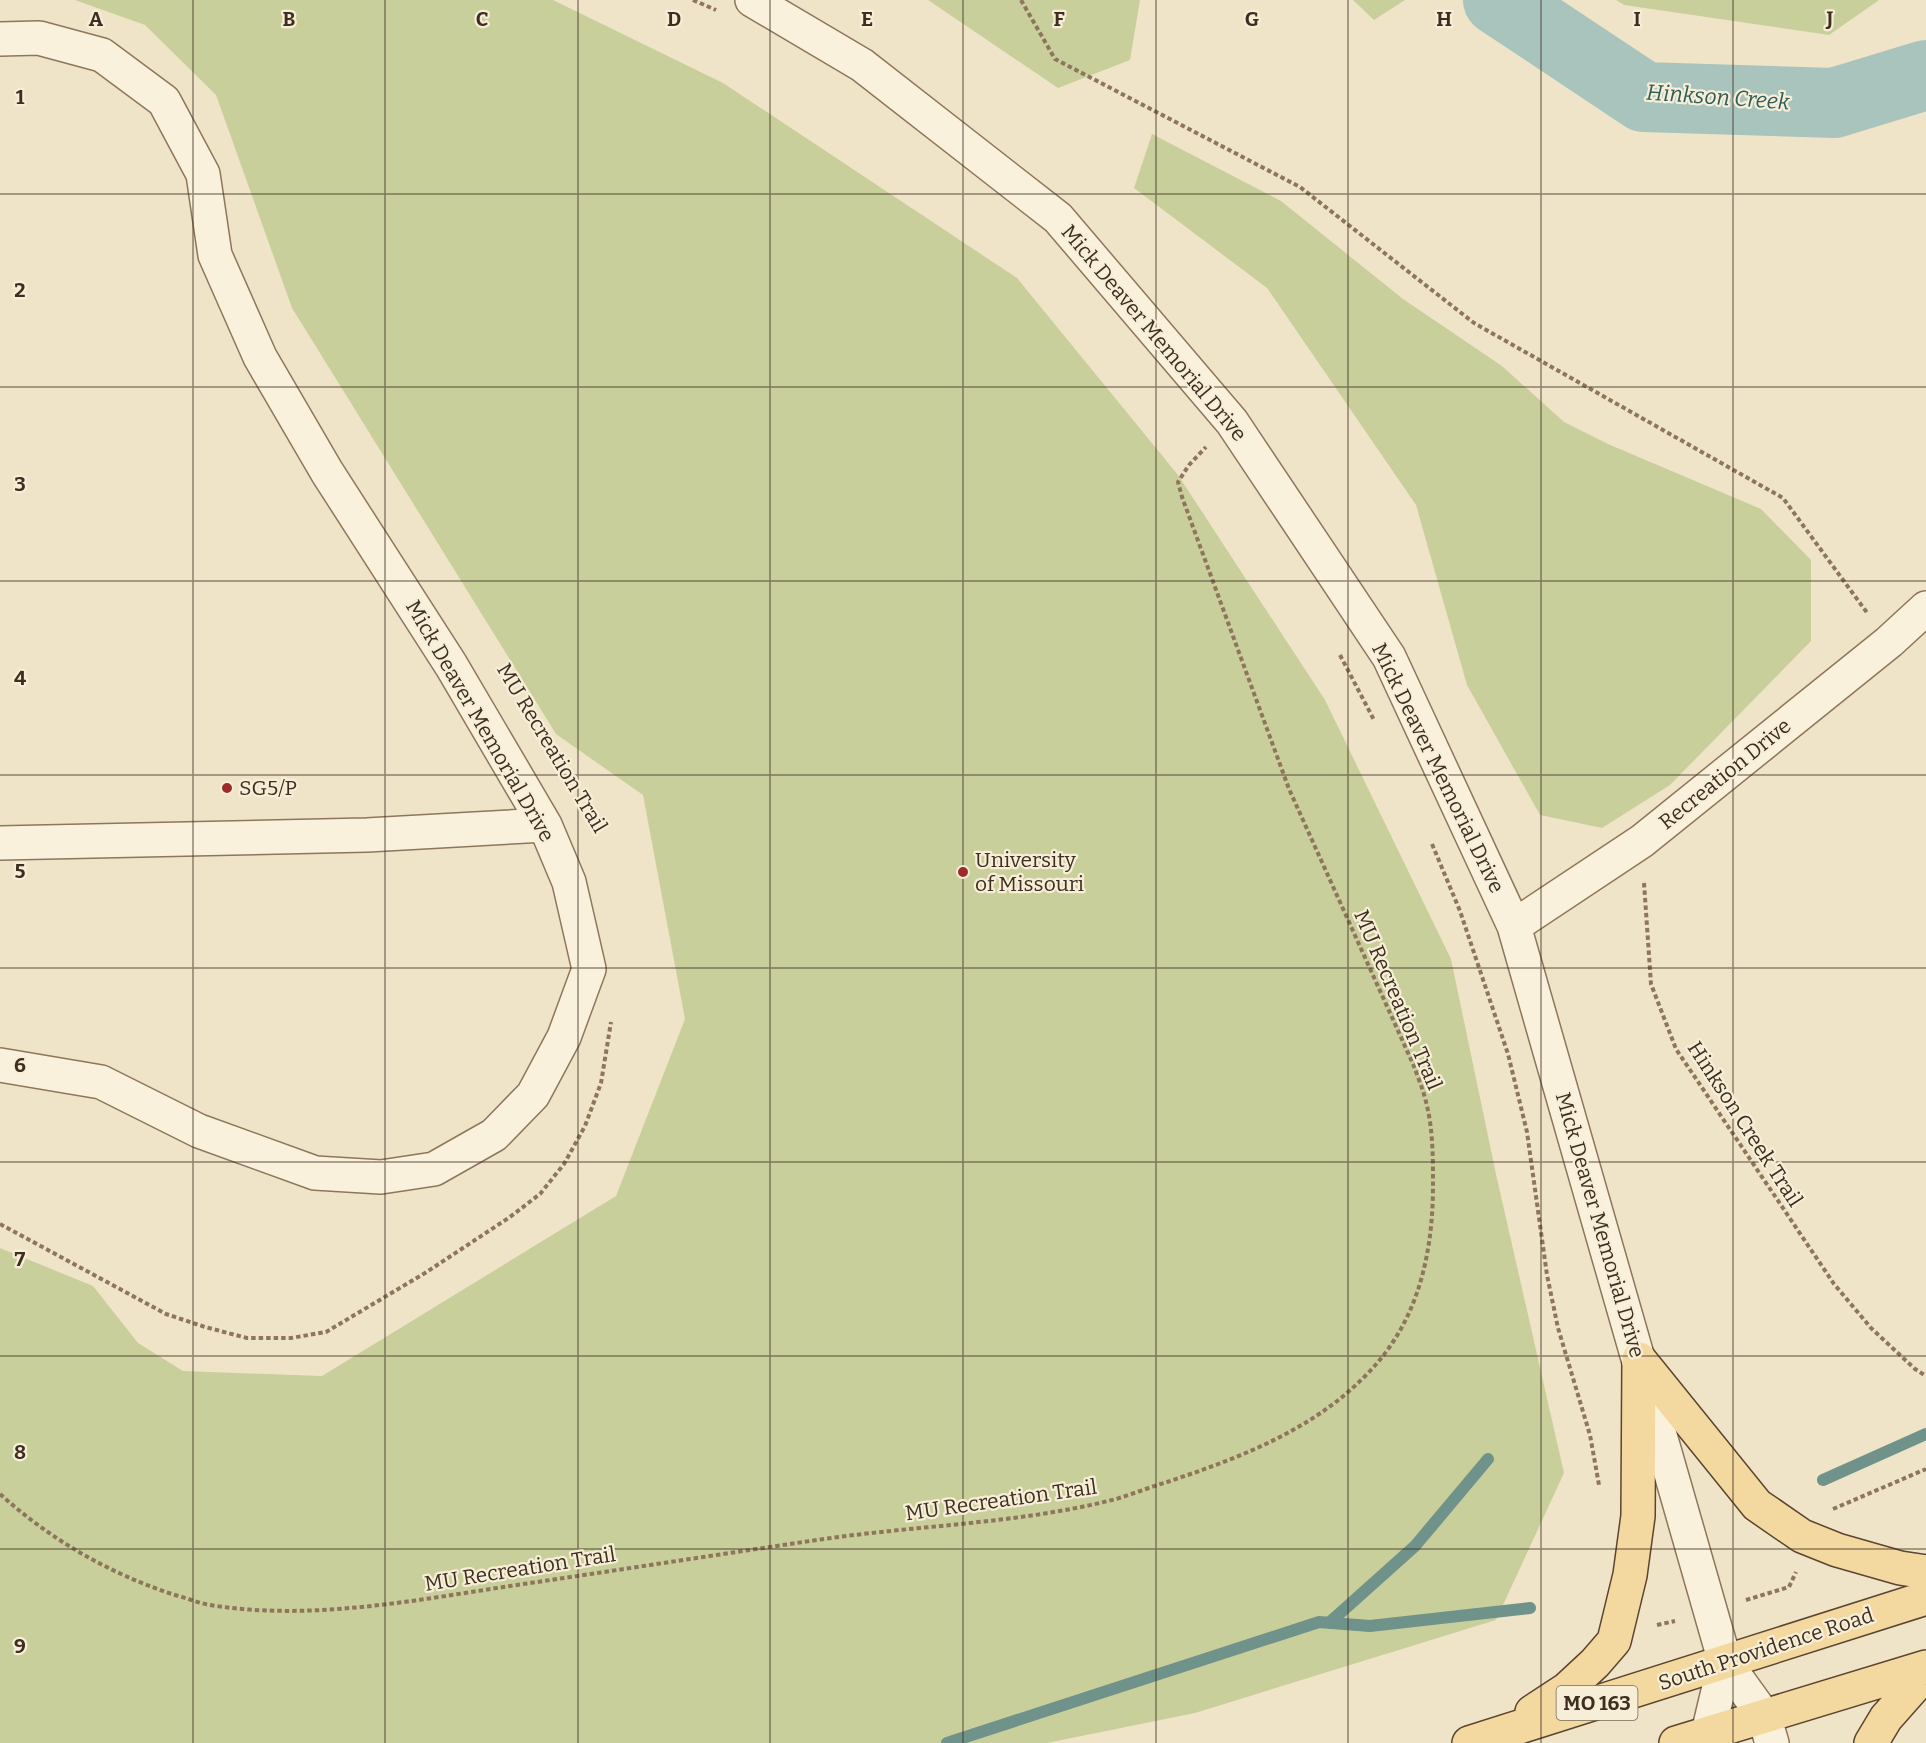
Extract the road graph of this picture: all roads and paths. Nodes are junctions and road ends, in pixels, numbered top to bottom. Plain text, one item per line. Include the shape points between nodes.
1 (693, 0) edge
2 (752, 0) edge
3 (1021, 0) edge
4 (717, 10) dead end
5 (0, 39) edge
6 (1232, 422) junction
7 (1926, 609) edge
8 (1889, 642) junction
9 (1339, 653) dead end
10 (1377, 725) dead end
11 (545, 825) junction
12 (1430, 839) dead end
13 (1642, 841) junction
14 (0, 843) edge
15 (1514, 926) junction
16 (612, 1018) dead end
17 (0, 1065) edge
18 (0, 1224) edge
19 (1639, 1359) junction
20 (1926, 1376) edge
21 (1600, 1491) dead end
22 (0, 1494) edge
23 (1926, 1572) edge
24 (1926, 1598) edge
25 (1725, 1662) junction
26 (1926, 1667) edge
27 (1926, 1673) edge
28 (1768, 1729) edge
29 (1504, 1732) junction
30 (1710, 1738) edge
31 (1469, 1743) edge
32 (1676, 1743) edge
33 (1871, 1743) edge

1 - 4 path
2 - 6 street, Mick Deaver Memorial Drive via 862,65 1058,218
3 - 8 path via 1055,59 1300,187 1474,323 1784,498
5 - 11 street, Mick Deaver Memorial Drive via 39,38 102,55 164,102 203,174 215,255 260,357 327,472 452,665
6 - 15 street, Mick Deaver Memorial Drive via 1389,657
6 - 22 path, MU Recreation Trail via 1188,465 1178,482 1182,497 1289,789 1413,1064 1427,1105 1433,1156 1429,1252 1415,1301 1396,1338 1351,1389 1291,1431 1244,1455 1117,1498 1032,1515 862,1533 426,1599 320,1610 260,1610 206,1604 138,1583 79,1554
7 - 8 street, Recreation Drive
8 - 13 street, Recreation Drive
9 - 10 path
11 - 14 street via 367,835
11 - 17 street, Mick Deaver Memorial Drive via 569,882 589,969 564,1037 533,1095 494,1135 434,1169 381,1177 315,1173 199,1131 101,1082
12 - 21 path via 1460,911 1508,1054 1527,1132 1558,1328 1590,1435
13 - 15 street, Recreation Drive
13 - 20 path, Hinkson Creek Trail via 1651,984 1676,1049 1834,1284 1871,1328
15 - 19 street, Mick Deaver Memorial Drive
16 - 18 path via 601,1083 585,1126 564,1164 540,1194 425,1273 326,1332 291,1338 247,1338 195,1324 166,1314
19 - 23 main road via 1756,1505 1802,1536 1837,1551
19 - 25 street, Mick Deaver Memorial Drive
19 - 29 main road via 1638,1516 1630,1575 1614,1641 1567,1689
24 - 25 main road, South Providence Road / MO 163
25 - 28 street
25 - 29 main road, South Providence Road / MO 163
25 - 30 street
26 - 28 main road
27 - 33 main road via 1886,1718
28 - 30 main road
29 - 31 main road, South Providence Road / MO 163
30 - 32 main road

